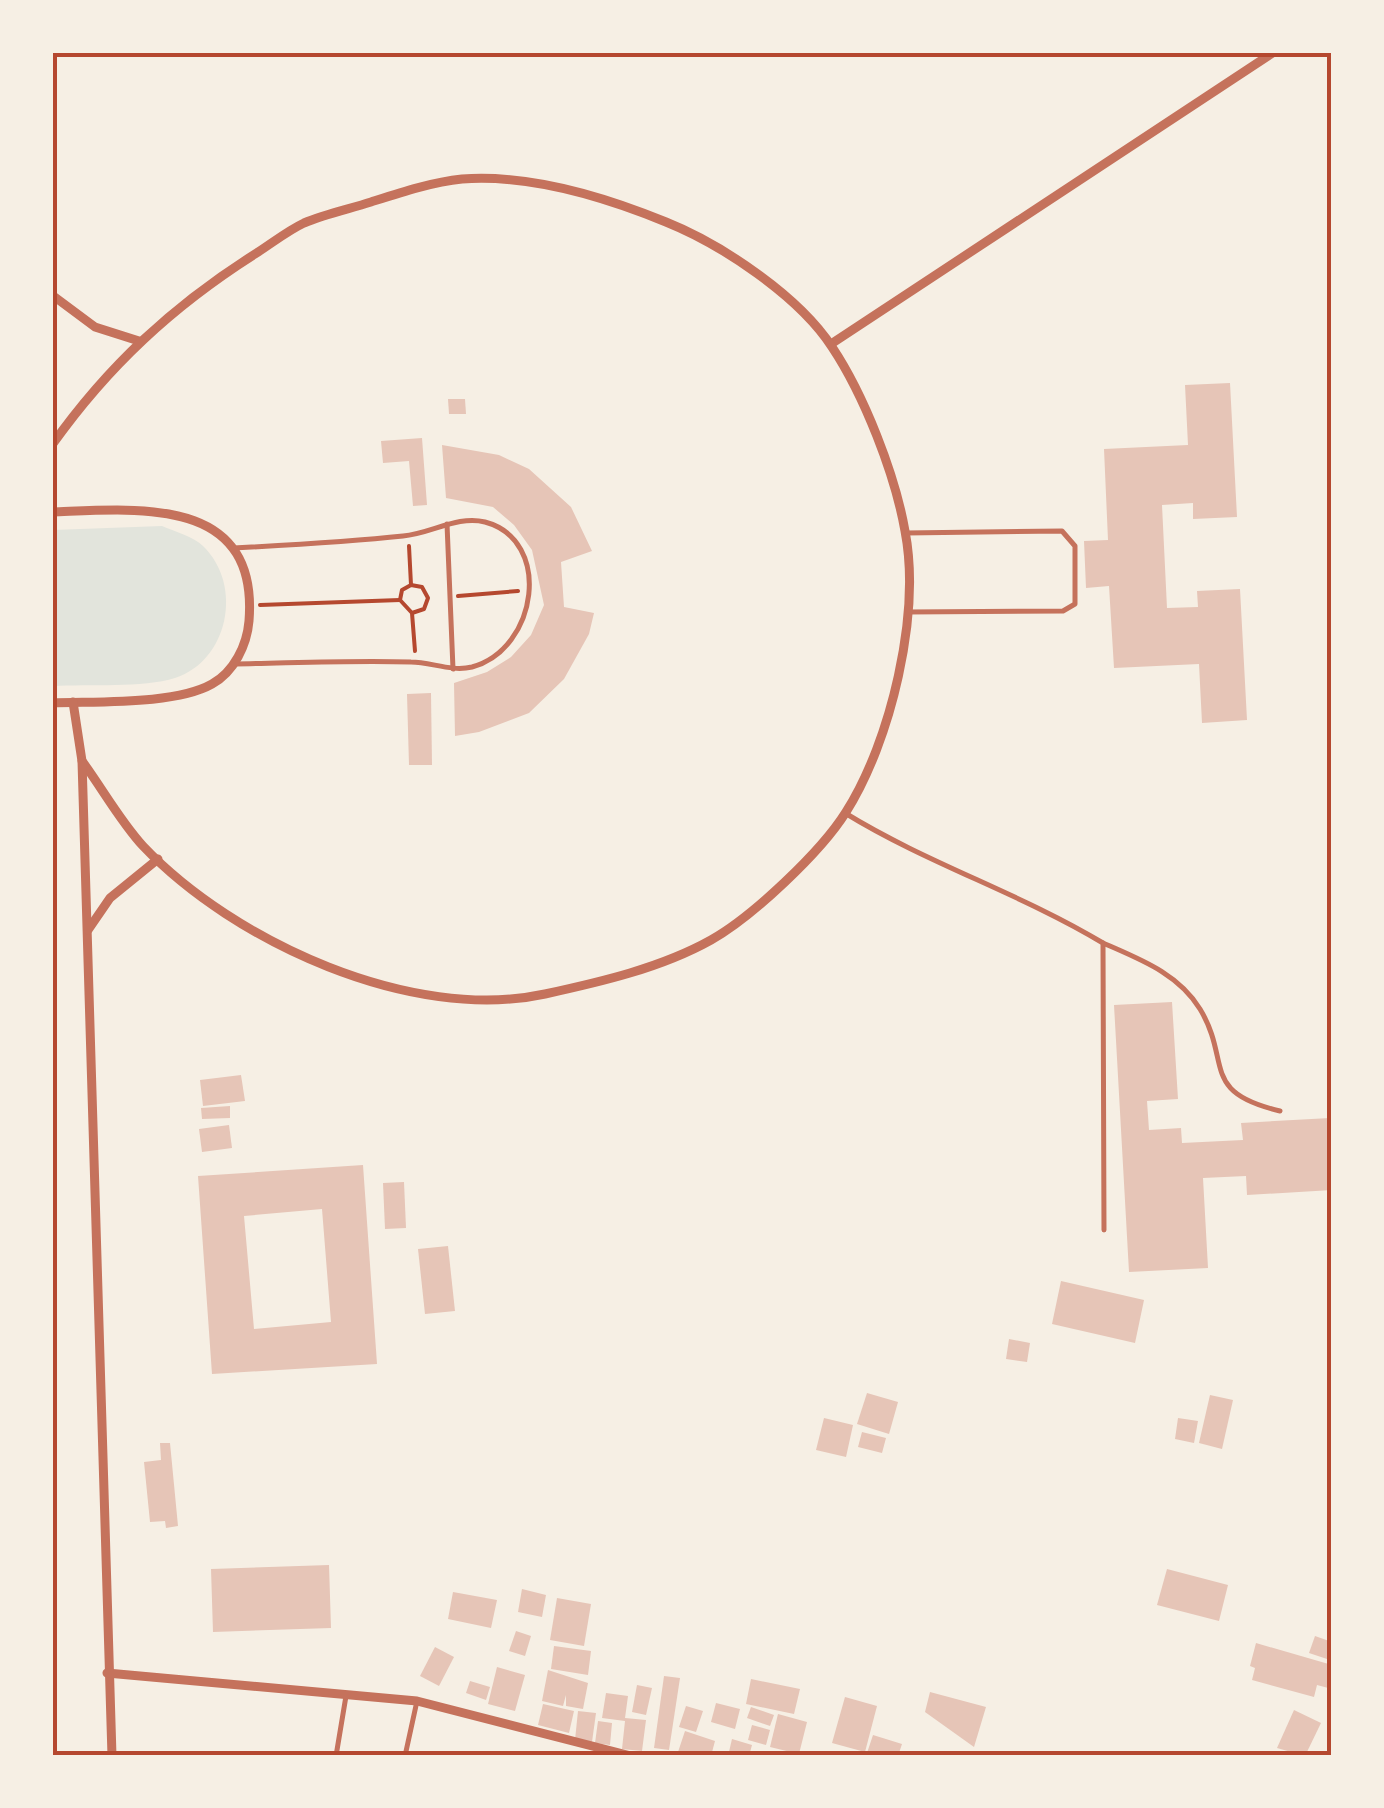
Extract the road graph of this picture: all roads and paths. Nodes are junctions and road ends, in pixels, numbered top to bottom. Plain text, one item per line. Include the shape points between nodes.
1 (1274, 52) edge
2 (52, 295) edge
3 (139, 340) junction
4 (831, 344) junction
5 (52, 445) edge
6 (52, 512) edge
7 (447, 524) junction
8 (906, 532) junction
9 (408, 536) junction
10 (235, 548) junction
11 (411, 584) junction
12 (531, 590) junction
13 (450, 596) junction
14 (428, 598) junction
15 (400, 600) junction
16 (250, 606) junction
17 (907, 612) junction
18 (412, 613) junction
19 (416, 662) junction
20 (235, 664) junction
21 (454, 669) junction
22 (73, 702) junction
23 (52, 704) edge
24 (82, 760) junction
25 (846, 814) junction
26 (158, 859) junction
27 (86, 932) junction
28 (1103, 943) junction
29 (1280, 1111) dead end
30 (1104, 1230) dead end
31 (106, 1672) junction
32 (346, 1696) junction
33 (417, 1701) junction
34 (112, 1756) edge
35 (336, 1756) edge
36 (404, 1756) edge
37 (631, 1756) edge

1 - 4 street
2 - 3 street via 95,327
3 - 4 street via 211,282 302,224 462,180 540,184 632,208 716,242
3 - 5 street via 94,386
4 - 8 street via 872,426
6 - 10 street via 156,508 200,521
7 - 9 lane
7 - 12 lane via 487,522 509,536 526,564
7 - 13 lane
8 - 17 street
8 - 17 lane via 1062,531 1075,546 1075,604 1063,611
9 - 10 lane
9 - 11 path
10 - 16 street
11 - 14 path
11 - 15 path
12 - 13 path
12 - 21 lane via 522,629 496,657
13 - 14 path
13 - 21 lane
14 - 18 path via 424,609
15 - 16 path
15 - 18 path
16 - 20 street
17 - 25 street via 889,720
18 - 19 path
19 - 20 lane
19 - 21 lane
20 - 22 street via 212,684 182,694
22 - 23 street
22 - 24 street
24 - 26 street
24 - 27 street
25 - 26 street via 776,891 712,940 626,974 536,996 426,998 328,968 220,911
25 - 28 lane via 907,851 1058,916
26 - 27 street via 110,898
27 - 31 street
28 - 29 lane via 1155,966 1181,987 1200,1008 1224,1084 1253,1105
28 - 30 lane
31 - 32 street
31 - 34 street
32 - 33 street
32 - 35 lane
33 - 36 lane
33 - 37 street

